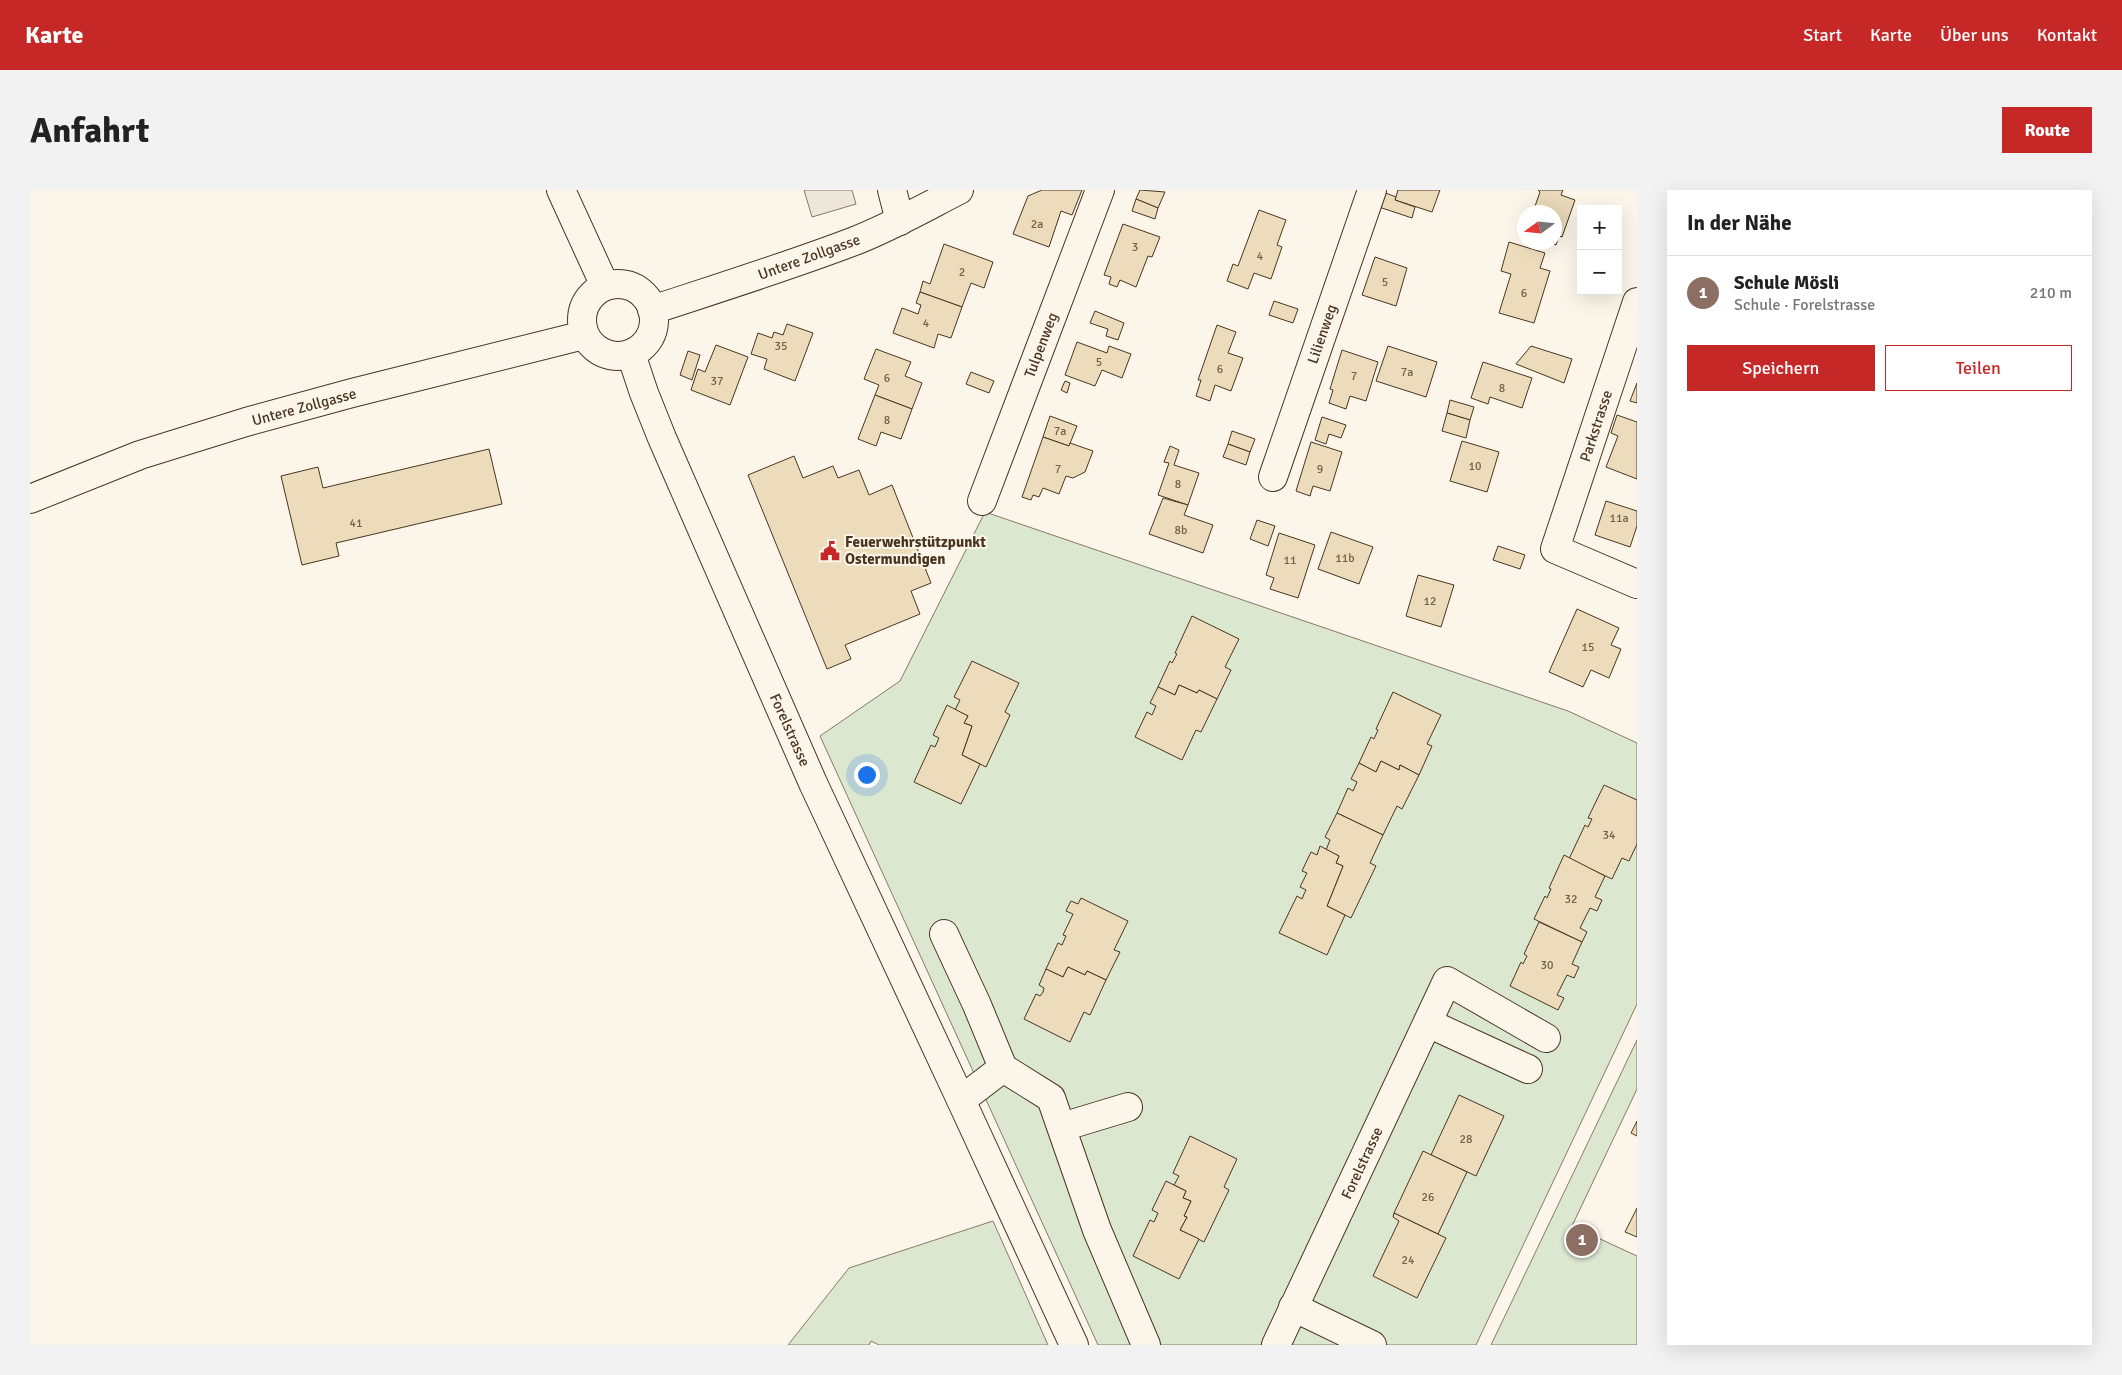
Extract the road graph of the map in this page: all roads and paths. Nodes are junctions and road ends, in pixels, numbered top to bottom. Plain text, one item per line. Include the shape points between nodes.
1 (562, 190) edge
2 (892, 190) edge
3 (959, 190) edge
4 (1100, 190) edge
5 (1372, 190) edge
6 (900, 221) junction
7 (605, 286) junction
8 (1637, 302) edge
9 (652, 310) junction
10 (584, 335) junction
11 (631, 354) junction
12 (1272, 478) dead end
13 (30, 499) edge
14 (982, 501) dead end
15 (1637, 584) edge
16 (944, 934) dead end
17 (1428, 1023) junction
18 (1546, 1038) dead end
19 (1003, 1068) junction
20 (1528, 1069) dead end
21 (961, 1100) junction
22 (1128, 1107) dead end
23 (1062, 1127) junction
24 (1293, 1307) junction
25 (1074, 1345) edge
26 (1146, 1345) edge
27 (1276, 1345) edge
28 (1372, 1345) edge

1 - 7 street
2 - 6 street
3 - 6 street, Untere Zollgasse
4 - 14 street, Tulpenweg
5 - 12 street, Lilienweg
6 - 9 street, Untere Zollgasse via 853,242
7 - 9 street via 628,285 647,299
7 - 10 street via 596,291 584,306 581,325
8 - 15 street, Parkstrasse via 1555,549
9 - 11 street via 654,320 650,336 641,349
10 - 11 street via 599,352 620,357
10 - 13 street, Untere Zollgasse via 246,422 140,455
11 - 21 street, Forelstrasse via 662,438 813,783
16 - 19 street
17 - 18 street, Forelstrasse via 1447,982
17 - 20 street
17 - 24 street, Forelstrasse
19 - 21 street
19 - 23 street via 1052,1098
21 - 25 street, Forelstrasse
22 - 23 street
23 - 26 street via 1097,1230
24 - 27 street, Forelstrasse
24 - 28 street

